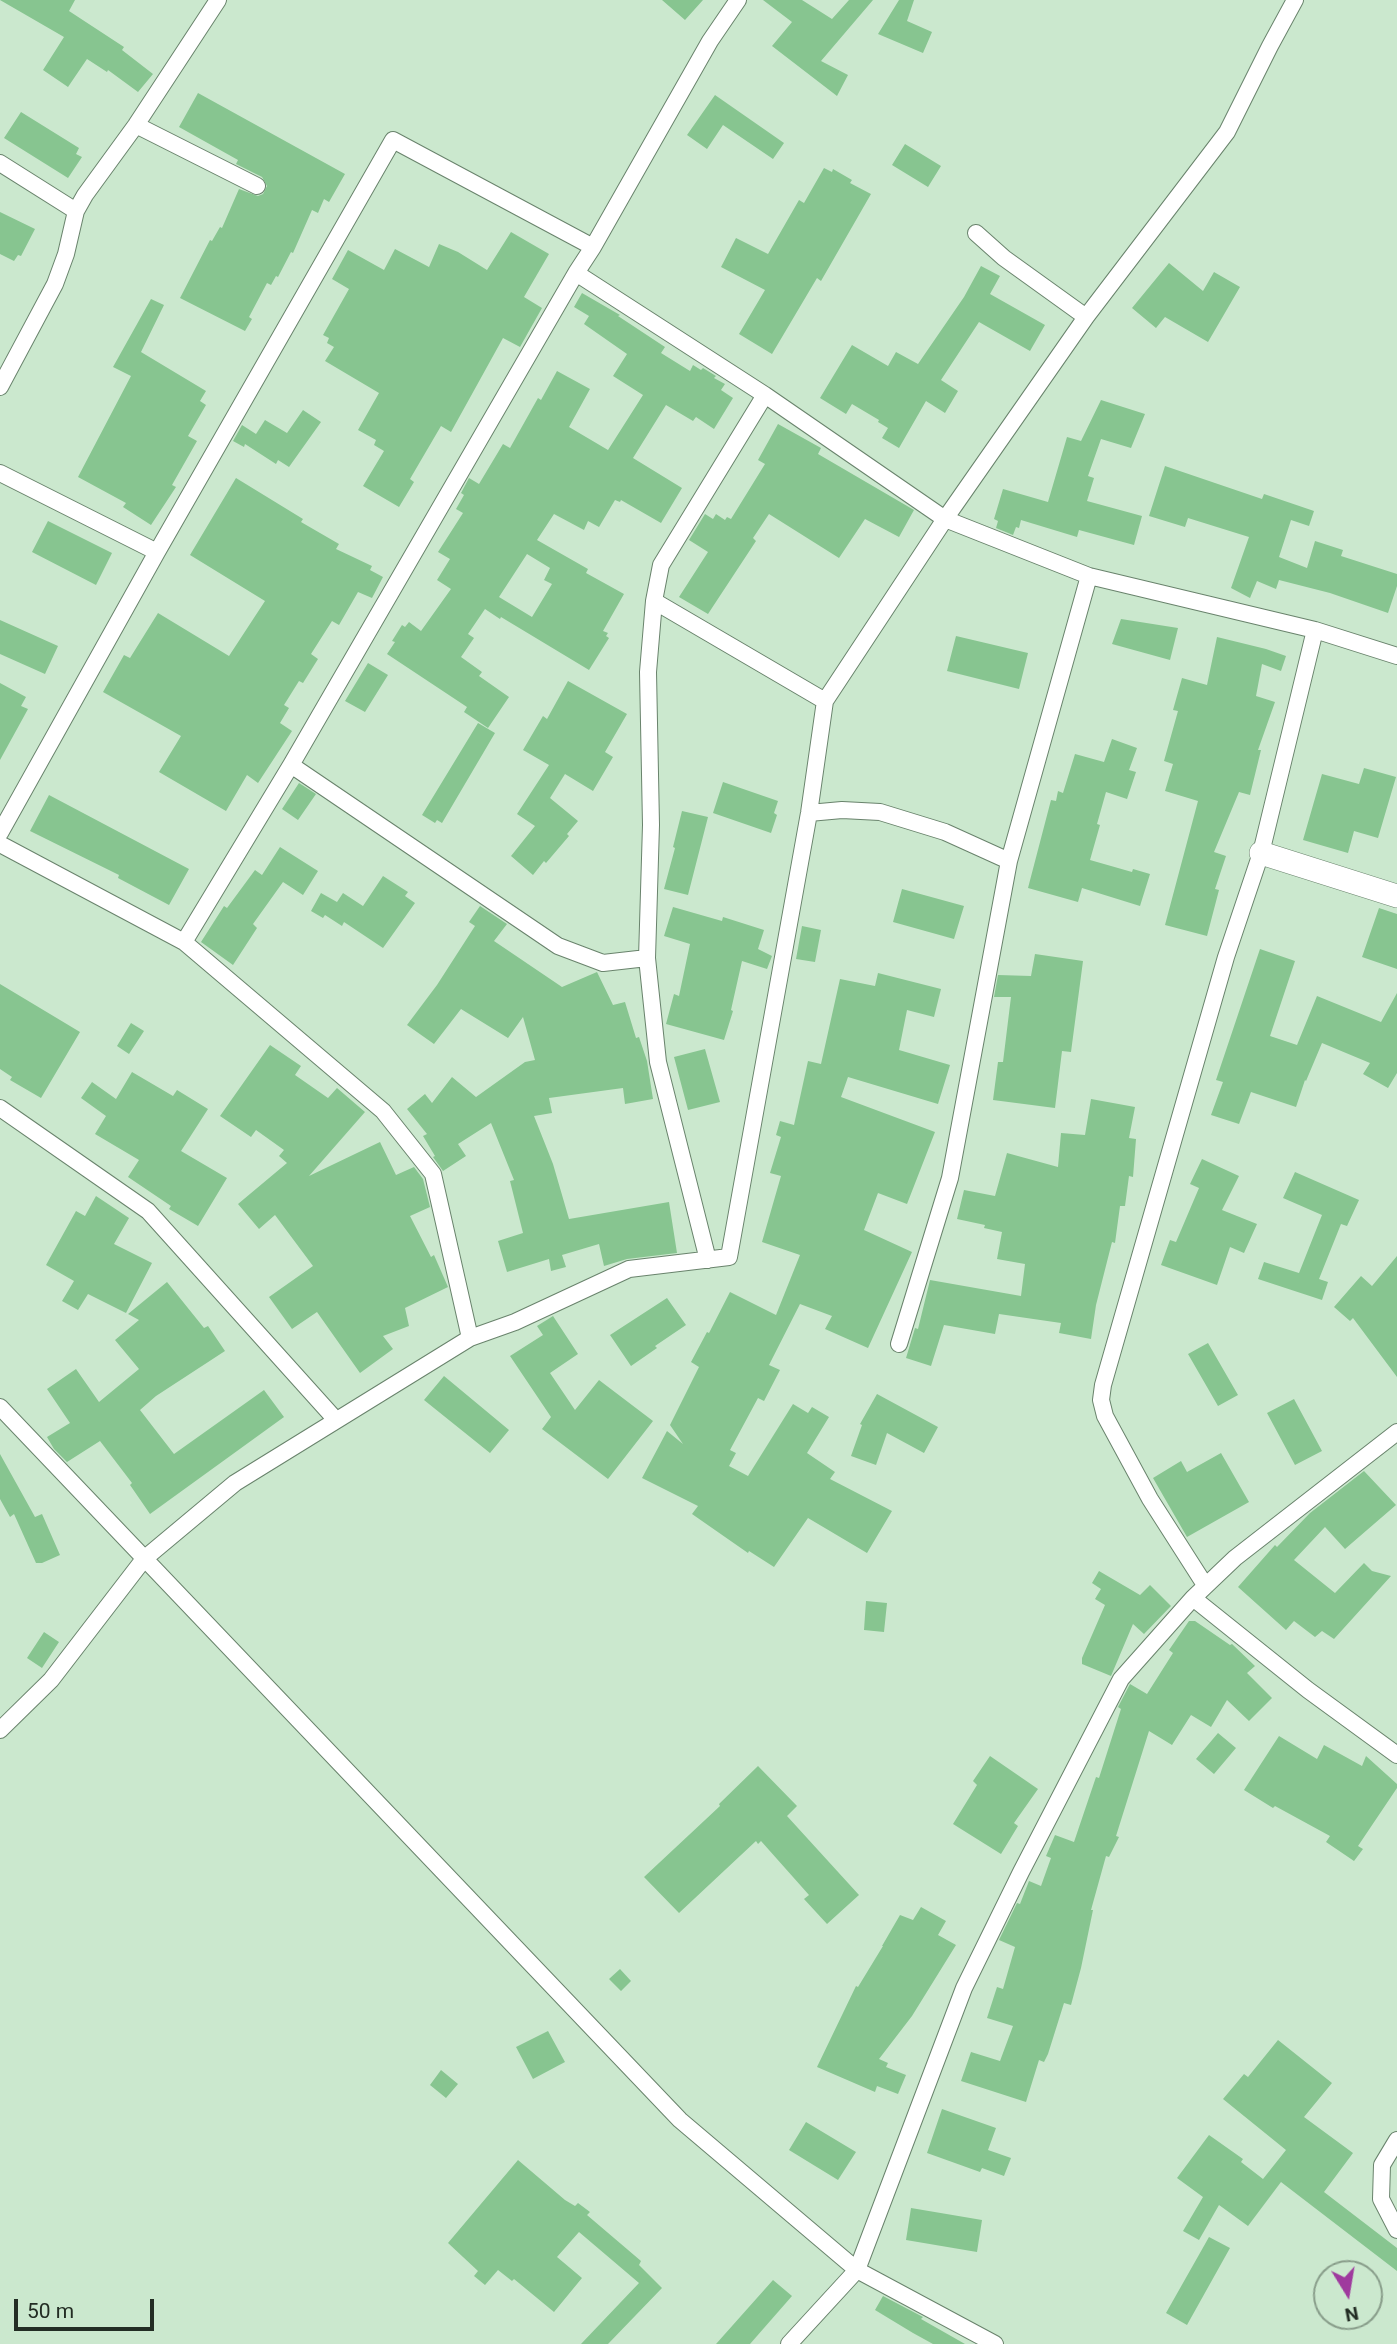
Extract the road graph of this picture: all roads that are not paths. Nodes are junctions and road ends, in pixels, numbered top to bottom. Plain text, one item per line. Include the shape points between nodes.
1 (218, 0) edge
2 (738, 0) edge
3 (1295, 0) edge
4 (136, 125) junction
5 (0, 163) edge
6 (257, 186) dead end
7 (76, 211) junction
8 (976, 233) dead end
9 (593, 247) junction
10 (576, 273) junction
11 (1086, 317) junction
12 (0, 387) edge
13 (765, 395) junction
14 (0, 473) edge
15 (944, 519) junction
16 (157, 552) junction
17 (1089, 576) junction
18 (654, 601) junction
19 (1315, 631) junction
20 (1397, 656) edge
21 (825, 701) junction
22 (291, 765) junction
23 (809, 813) junction
24 (0, 833) edge
25 (0, 844) edge
26 (1261, 853) junction
27 (1009, 861) junction
28 (1397, 896) edge
29 (184, 942) junction
30 (647, 958) junction
31 (0, 1108) edge
32 (708, 1260) junction
33 (470, 1338) junction
34 (899, 1344) dead end
35 (0, 1407) edge
36 (336, 1420) junction
37 (1397, 1432) edge
38 (144, 1559) junction
39 (1205, 1585) junction
40 (1193, 1598) junction
41 (0, 1730) edge
42 (1397, 1755) edge
43 (1397, 2140) edge
44 (1397, 2231) edge
45 (858, 2270) junction
46 (789, 2344) edge
47 (995, 2344) edge

1 - 4 street
2 - 9 street
3 - 11 street via 1227,132
4 - 6 street
4 - 7 street
5 - 7 street
7 - 12 street via 55,284
8 - 11 street
9 - 10 street
9 - 16 street via 393,140
10 - 13 street
10 - 22 street
11 - 15 street
13 - 15 street
13 - 18 street via 661,565
14 - 16 street
15 - 17 street
15 - 21 street
16 - 24 street
17 - 19 street
17 - 27 street
18 - 21 street
18 - 30 street via 648,671 651,825
19 - 20 street
19 - 26 street
21 - 23 street
22 - 29 street
22 - 30 street via 558,946 603,962
23 - 27 street via 880,812 945,832
23 - 32 street via 729,1257
25 - 29 street
26 - 28 street
26 - 39 street via 1226,957 1101,1400 1105,1416 1150,1499
27 - 34 street via 950,1178
29 - 33 street via 383,1111 411,1143 433,1174
30 - 32 street via 658,1062
31 - 36 street via 148,1211
32 - 33 street via 629,1269
33 - 36 street
35 - 38 street
36 - 38 street via 235,1482
37 - 39 street
38 - 41 street via 51,1680
38 - 45 street via 680,2120
39 - 40 street
40 - 42 street
40 - 45 street via 1121,1679 1015,1884 964,1988
43 - 44 street via 1382,2165 1381,2199
45 - 46 street
45 - 47 street

